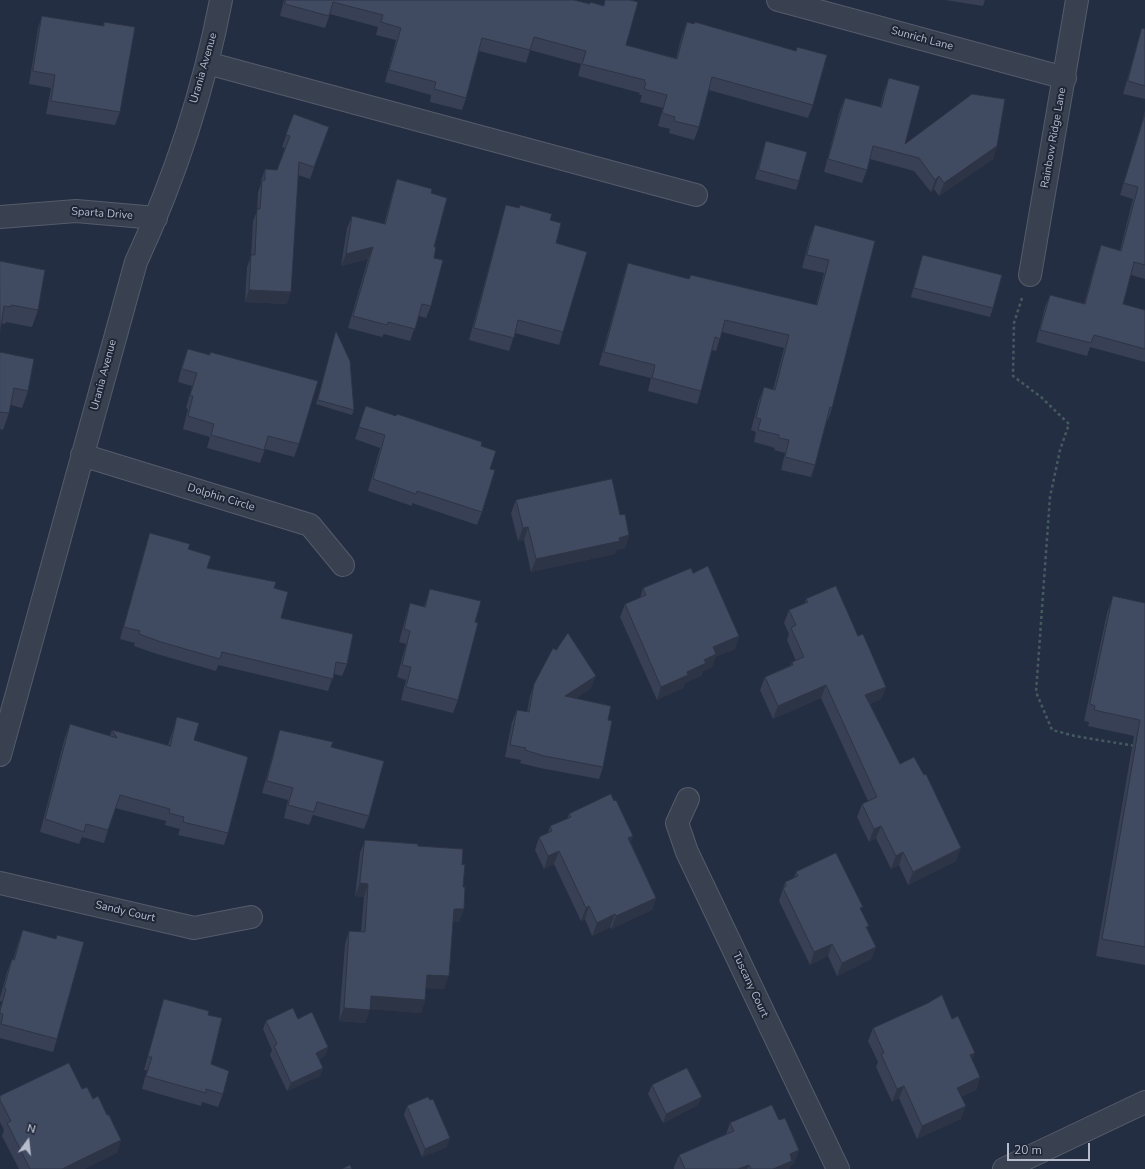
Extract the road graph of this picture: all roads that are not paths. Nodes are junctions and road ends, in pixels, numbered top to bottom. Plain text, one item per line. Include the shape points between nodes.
1 (222, 0) edge
2 (778, 0) edge
3 (1077, 0) edge
4 (207, 63) junction
5 (1065, 78) junction
6 (696, 196) dead end
7 (0, 217) edge
8 (156, 218) junction
9 (1030, 275) road end
10 (82, 455) junction
11 (343, 565) dead end
12 (0, 756) edge
13 (688, 799) dead end
14 (0, 883) edge
15 (251, 917) dead end
16 (1145, 1102) edge
17 (838, 1169) edge
18 (1004, 1169) edge

1 - 4 street, Urania Avenue
2 - 5 street, Sunrich Lane
3 - 5 street, Rainbow Ridge Lane
4 - 6 street
4 - 8 street, Urania Avenue
5 - 9 street, Rainbow Ridge Lane
7 - 8 street, Sparta Drive via 76,211
8 - 10 street, Urania Avenue via 136,262
10 - 11 street, Dolphin Circle via 310,525
10 - 12 street, Urania Avenue
13 - 17 street, Tuscany Court via 677,823 687,852
14 - 15 street, Sandy Court via 194,928
16 - 18 street

